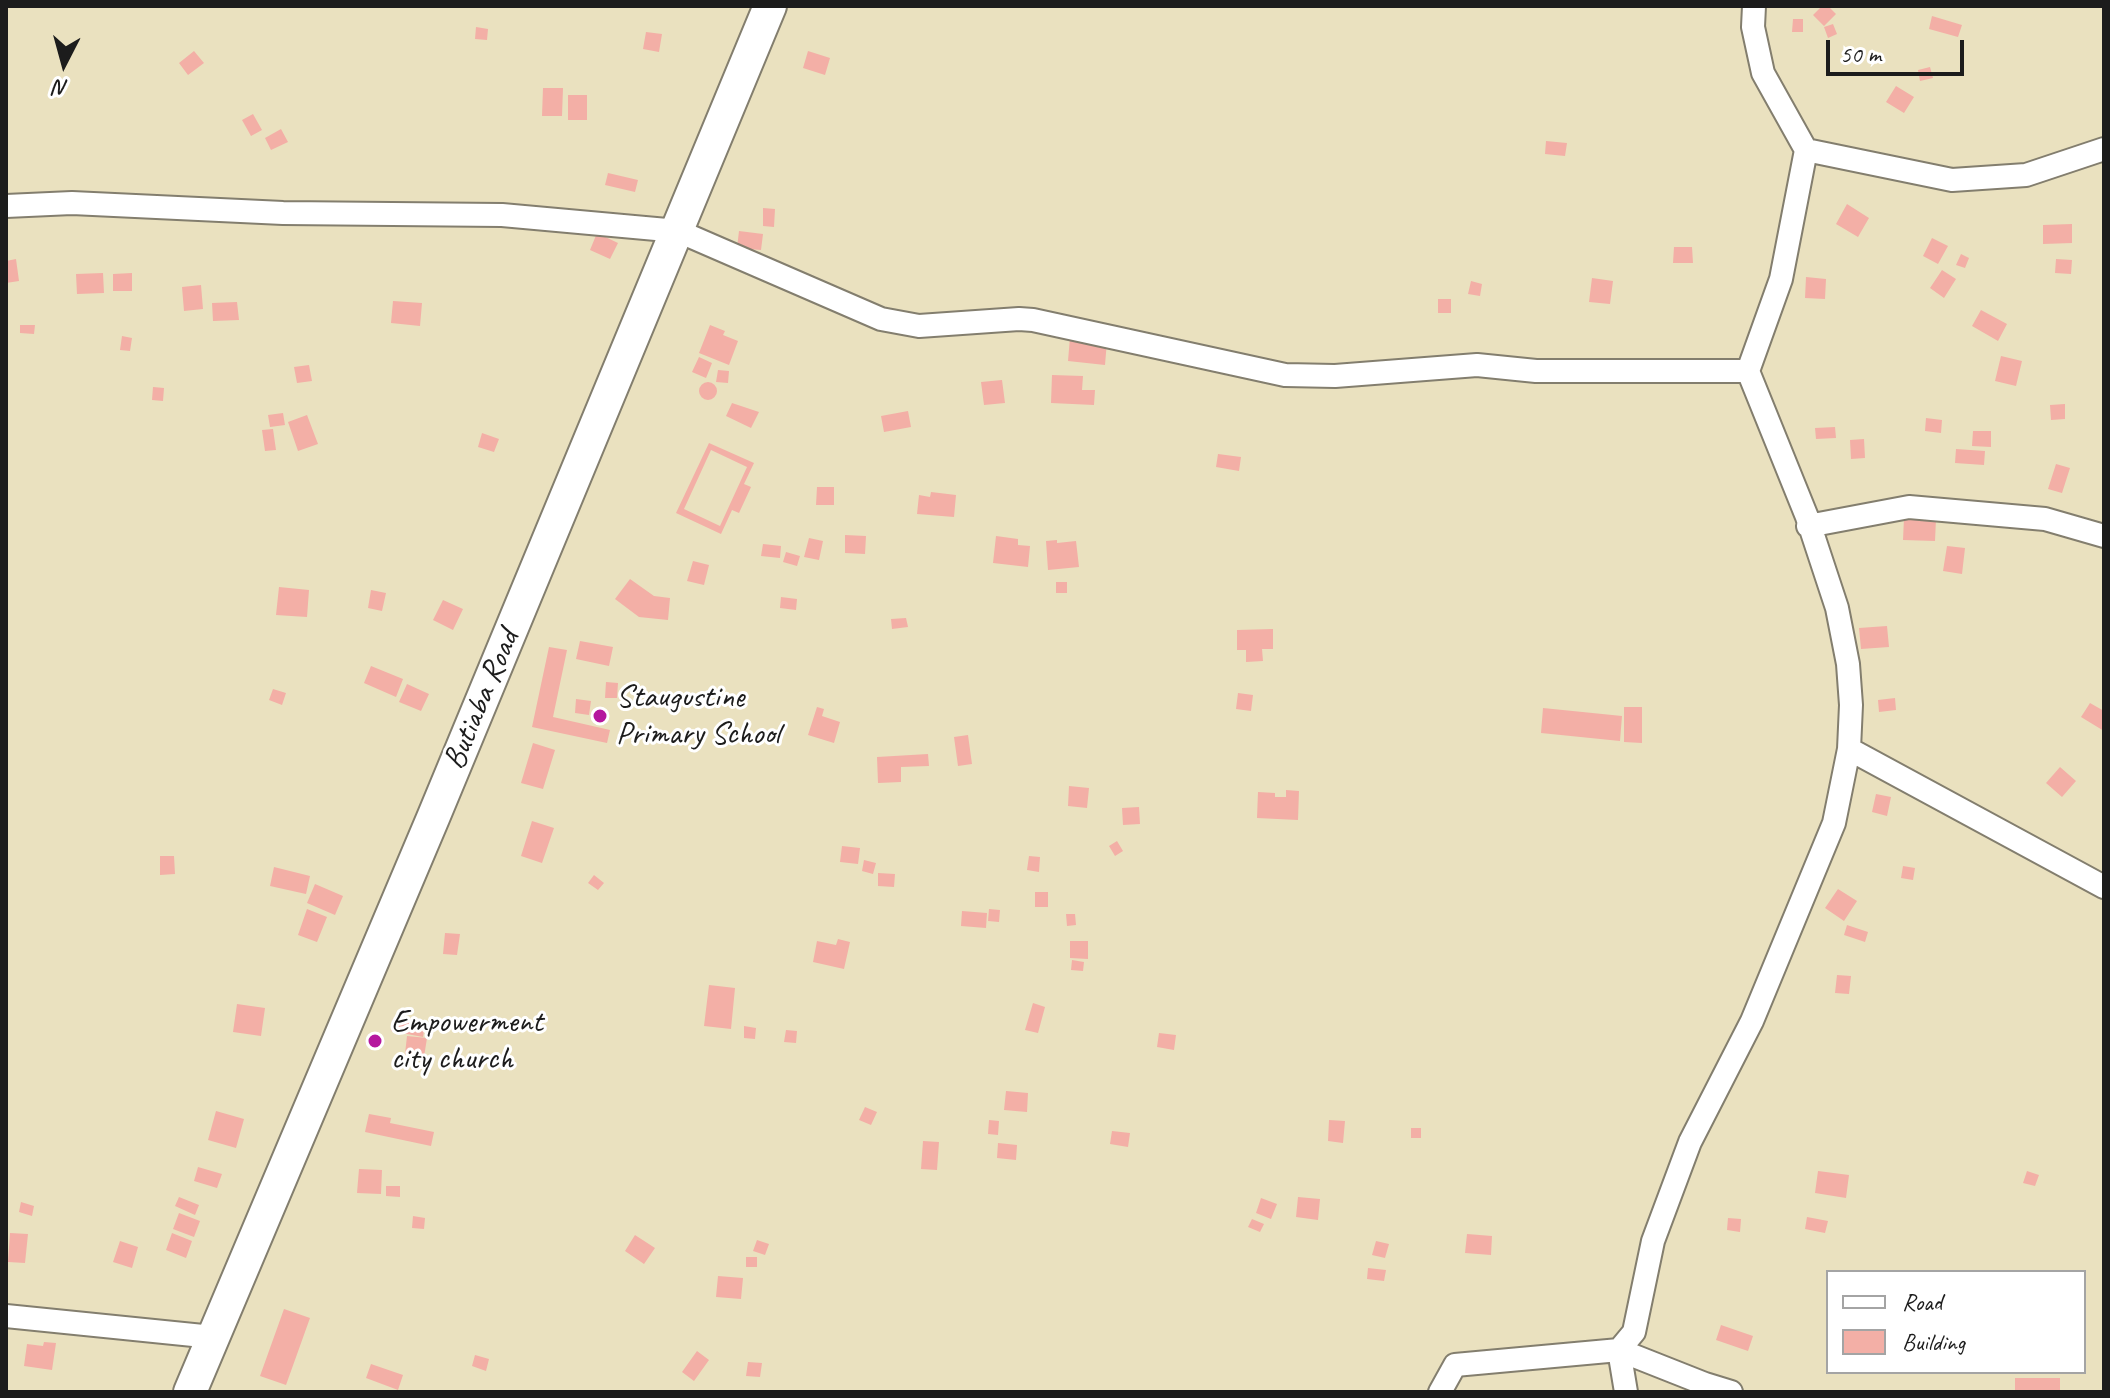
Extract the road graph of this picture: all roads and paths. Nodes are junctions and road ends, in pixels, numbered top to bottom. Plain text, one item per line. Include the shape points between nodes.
1 (770, 6) edge
2 (1754, 6) edge
3 (2104, 149) edge
4 (1806, 150) junction
5 (6, 206) edge
6 (678, 231) junction
7 (1748, 371) junction
8 (1808, 526) junction
9 (2104, 536) edge
10 (1849, 749) junction
11 (2104, 887) edge
12 (6, 1316) edge
13 (213, 1337) junction
14 (1619, 1350) junction
15 (190, 1392) edge
16 (1440, 1392) edge
17 (1626, 1392) edge
18 (1731, 1392) edge

1 - 6 main road, Butiaba Road
2 - 4 street via 1763,73
3 - 4 street via 2026,175 1952,180
4 - 7 street via 1781,279
5 - 6 street via 72,203 283,213 502,215
6 - 7 street via 881,319 919,326 1033,320 1285,375 1477,365 1536,371
6 - 13 main road, Butiaba Road
7 - 8 street
8 - 9 street via 1909,507 2045,519
8 - 10 street via 1837,608 1848,664
10 - 11 street
10 - 14 street via 1834,823 1752,1021 1690,1142 1653,1241 1634,1332
12 - 13 street
13 - 15 main road, Butiaba Road
14 - 16 street via 1455,1365
14 - 17 street
14 - 18 street

